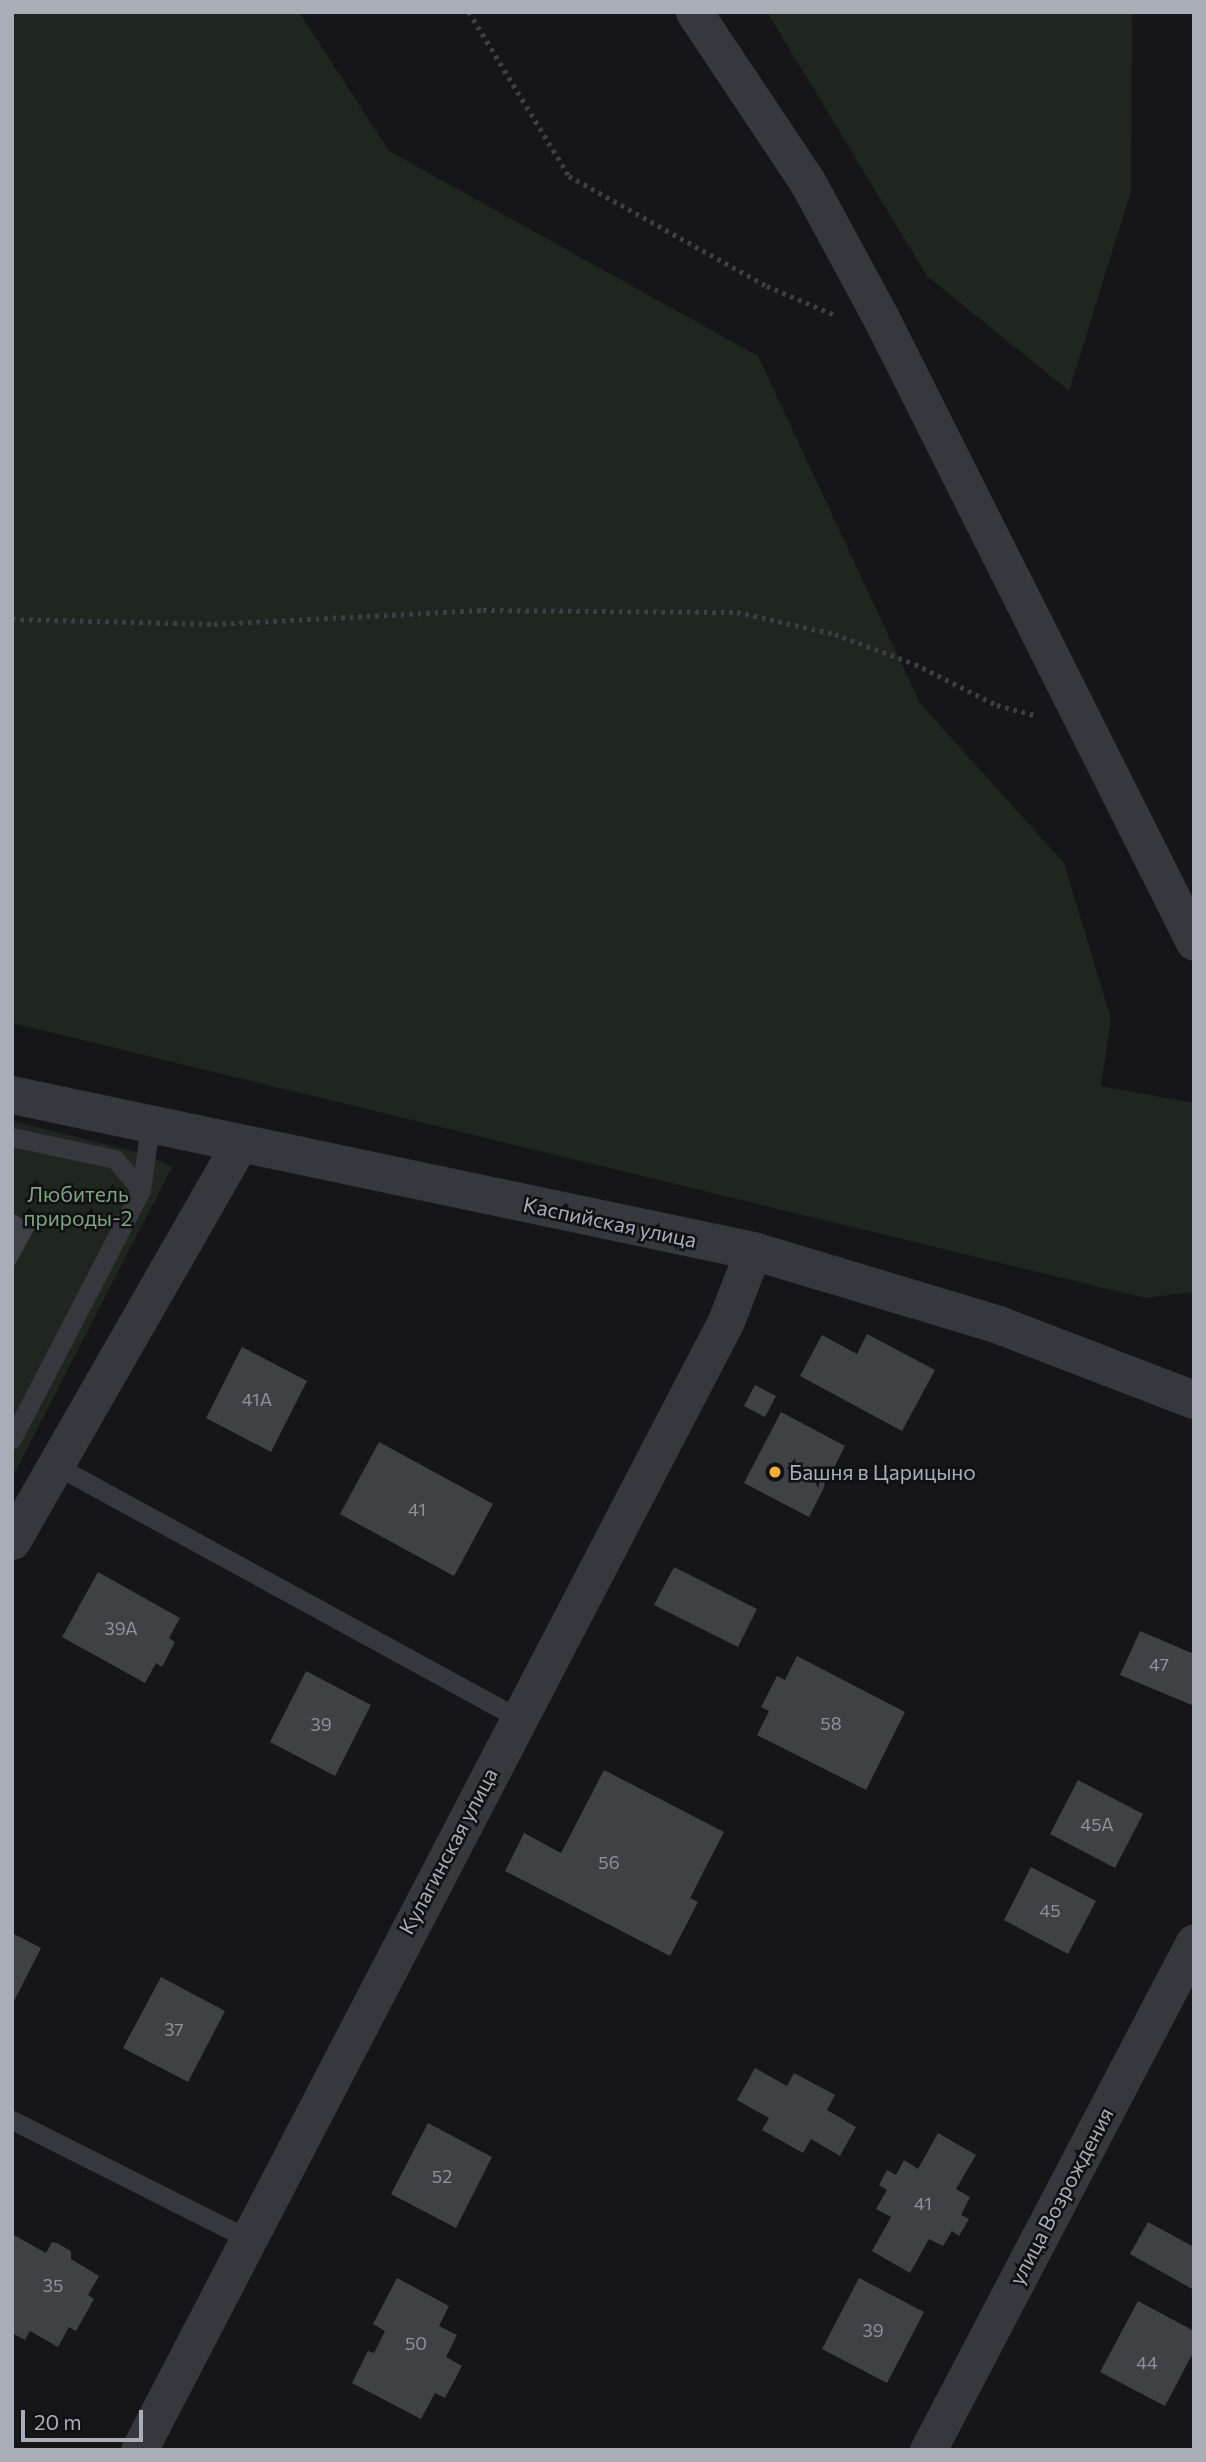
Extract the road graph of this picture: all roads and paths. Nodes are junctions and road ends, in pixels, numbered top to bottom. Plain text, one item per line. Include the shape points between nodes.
1 (469, 12) edge
2 (694, 12) edge
3 (880, 316) junction
4 (12, 619) edge
5 (1087, 730) junction
6 (1194, 942) edge
7 (12, 1095) edge
8 (150, 1125) junction
9 (12, 1138) edge
10 (239, 1145) junction
11 (141, 1190) junction
12 (753, 1251) junction
13 (1194, 1400) edge
14 (12, 1439) edge
15 (55, 1465) junction
16 (12, 1541) edge
17 (518, 1718) junction
18 (1194, 1942) edge
19 (12, 2120) edge
20 (247, 2238) junction
21 (139, 2450) edge
22 (928, 2450) edge

1 - 3 path via 569,176 813,308 848,319
2 - 3 street via 808,183
3 - 5 street
4 - 5 path via 214,624 483,610 737,612 835,634 915,664 997,705
5 - 6 street
7 - 8 street, Каспийская улица
8 - 10 street, Каспийская улица
8 - 11 lane
9 - 11 lane via 115,1158
10 - 12 street, Каспийская улица
10 - 15 street
11 - 14 lane
12 - 13 street, Каспийская улица via 999,1325
12 - 17 street, Кулагинская улица via 726,1321
15 - 16 street
15 - 17 lane
17 - 20 street, Кулагинская улица
18 - 22 street, улица Возрождения
19 - 20 lane
20 - 21 street, Кулагинская улица

